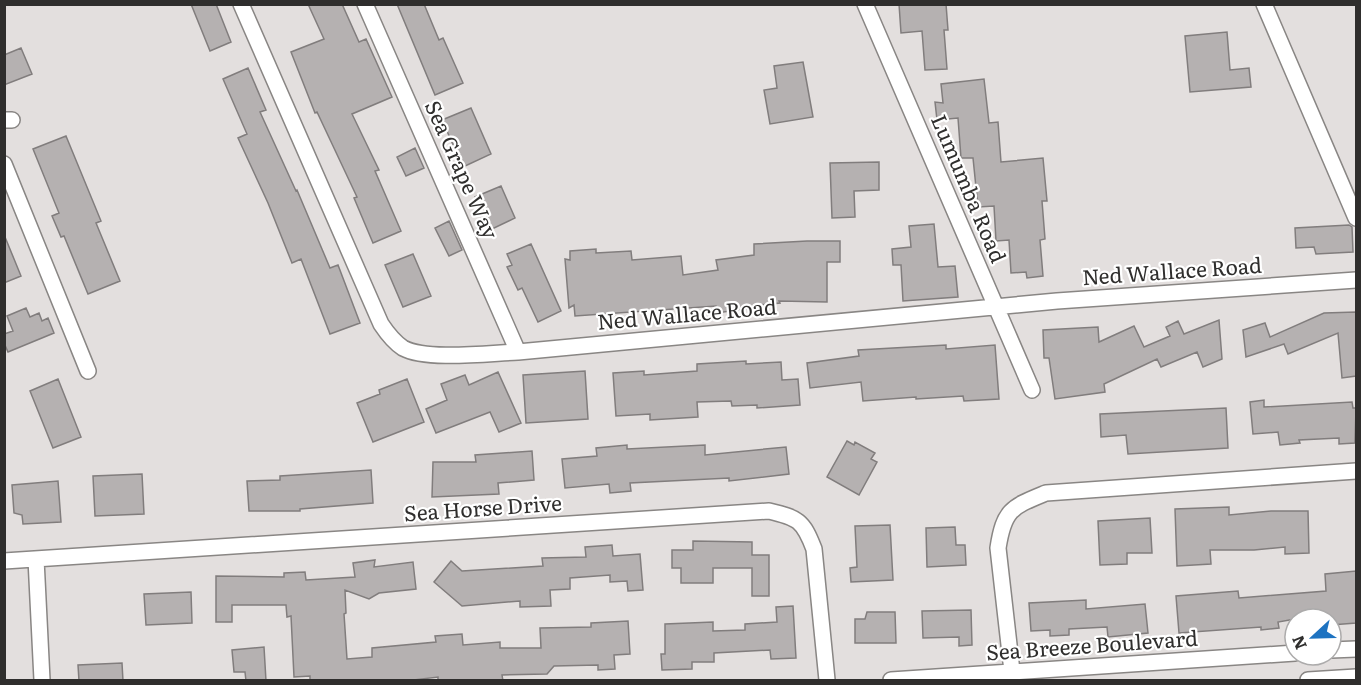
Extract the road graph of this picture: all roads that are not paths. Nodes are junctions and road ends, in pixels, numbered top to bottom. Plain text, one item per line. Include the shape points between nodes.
1 (241, 4) edge
2 (365, 4) edge
3 (865, 4) edge
4 (1264, 4) edge
5 (4, 164) edge
6 (1353, 200) edge
7 (1356, 218) edge
8 (1356, 280) edge
9 (996, 307) junction
10 (518, 352) junction
11 (88, 371) dead end
12 (1032, 390) dead end
13 (1356, 471) edge
14 (36, 559) junction
15 (4, 561) edge
16 (1283, 654) edge
17 (1012, 676) edge
18 (1356, 677) edge
19 (42, 681) edge
20 (826, 681) edge
21 (891, 681) edge
22 (1308, 681) edge

1 - 10 street, Ned Wallace Road via 381,324 391,338 403,348 433,355
2 - 10 street, Sea Grape Way
3 - 9 street, Lumumba Road
4 - 6 street
5 - 11 street
6 - 7 street
8 - 9 street, Ned Wallace Road
9 - 10 street, Ned Wallace Road
9 - 12 street, Lumumba Road
13 - 17 street via 1046,493 1020,504 1007,514 998,548
14 - 15 street, Sea Horse Drive
14 - 19 street
14 - 20 street, Sea Horse Drive via 769,511 793,517 807,529 814,549
16 - 17 street, Sea Breeze Boulevard
17 - 21 street, Sea Breeze Boulevard
18 - 22 street

